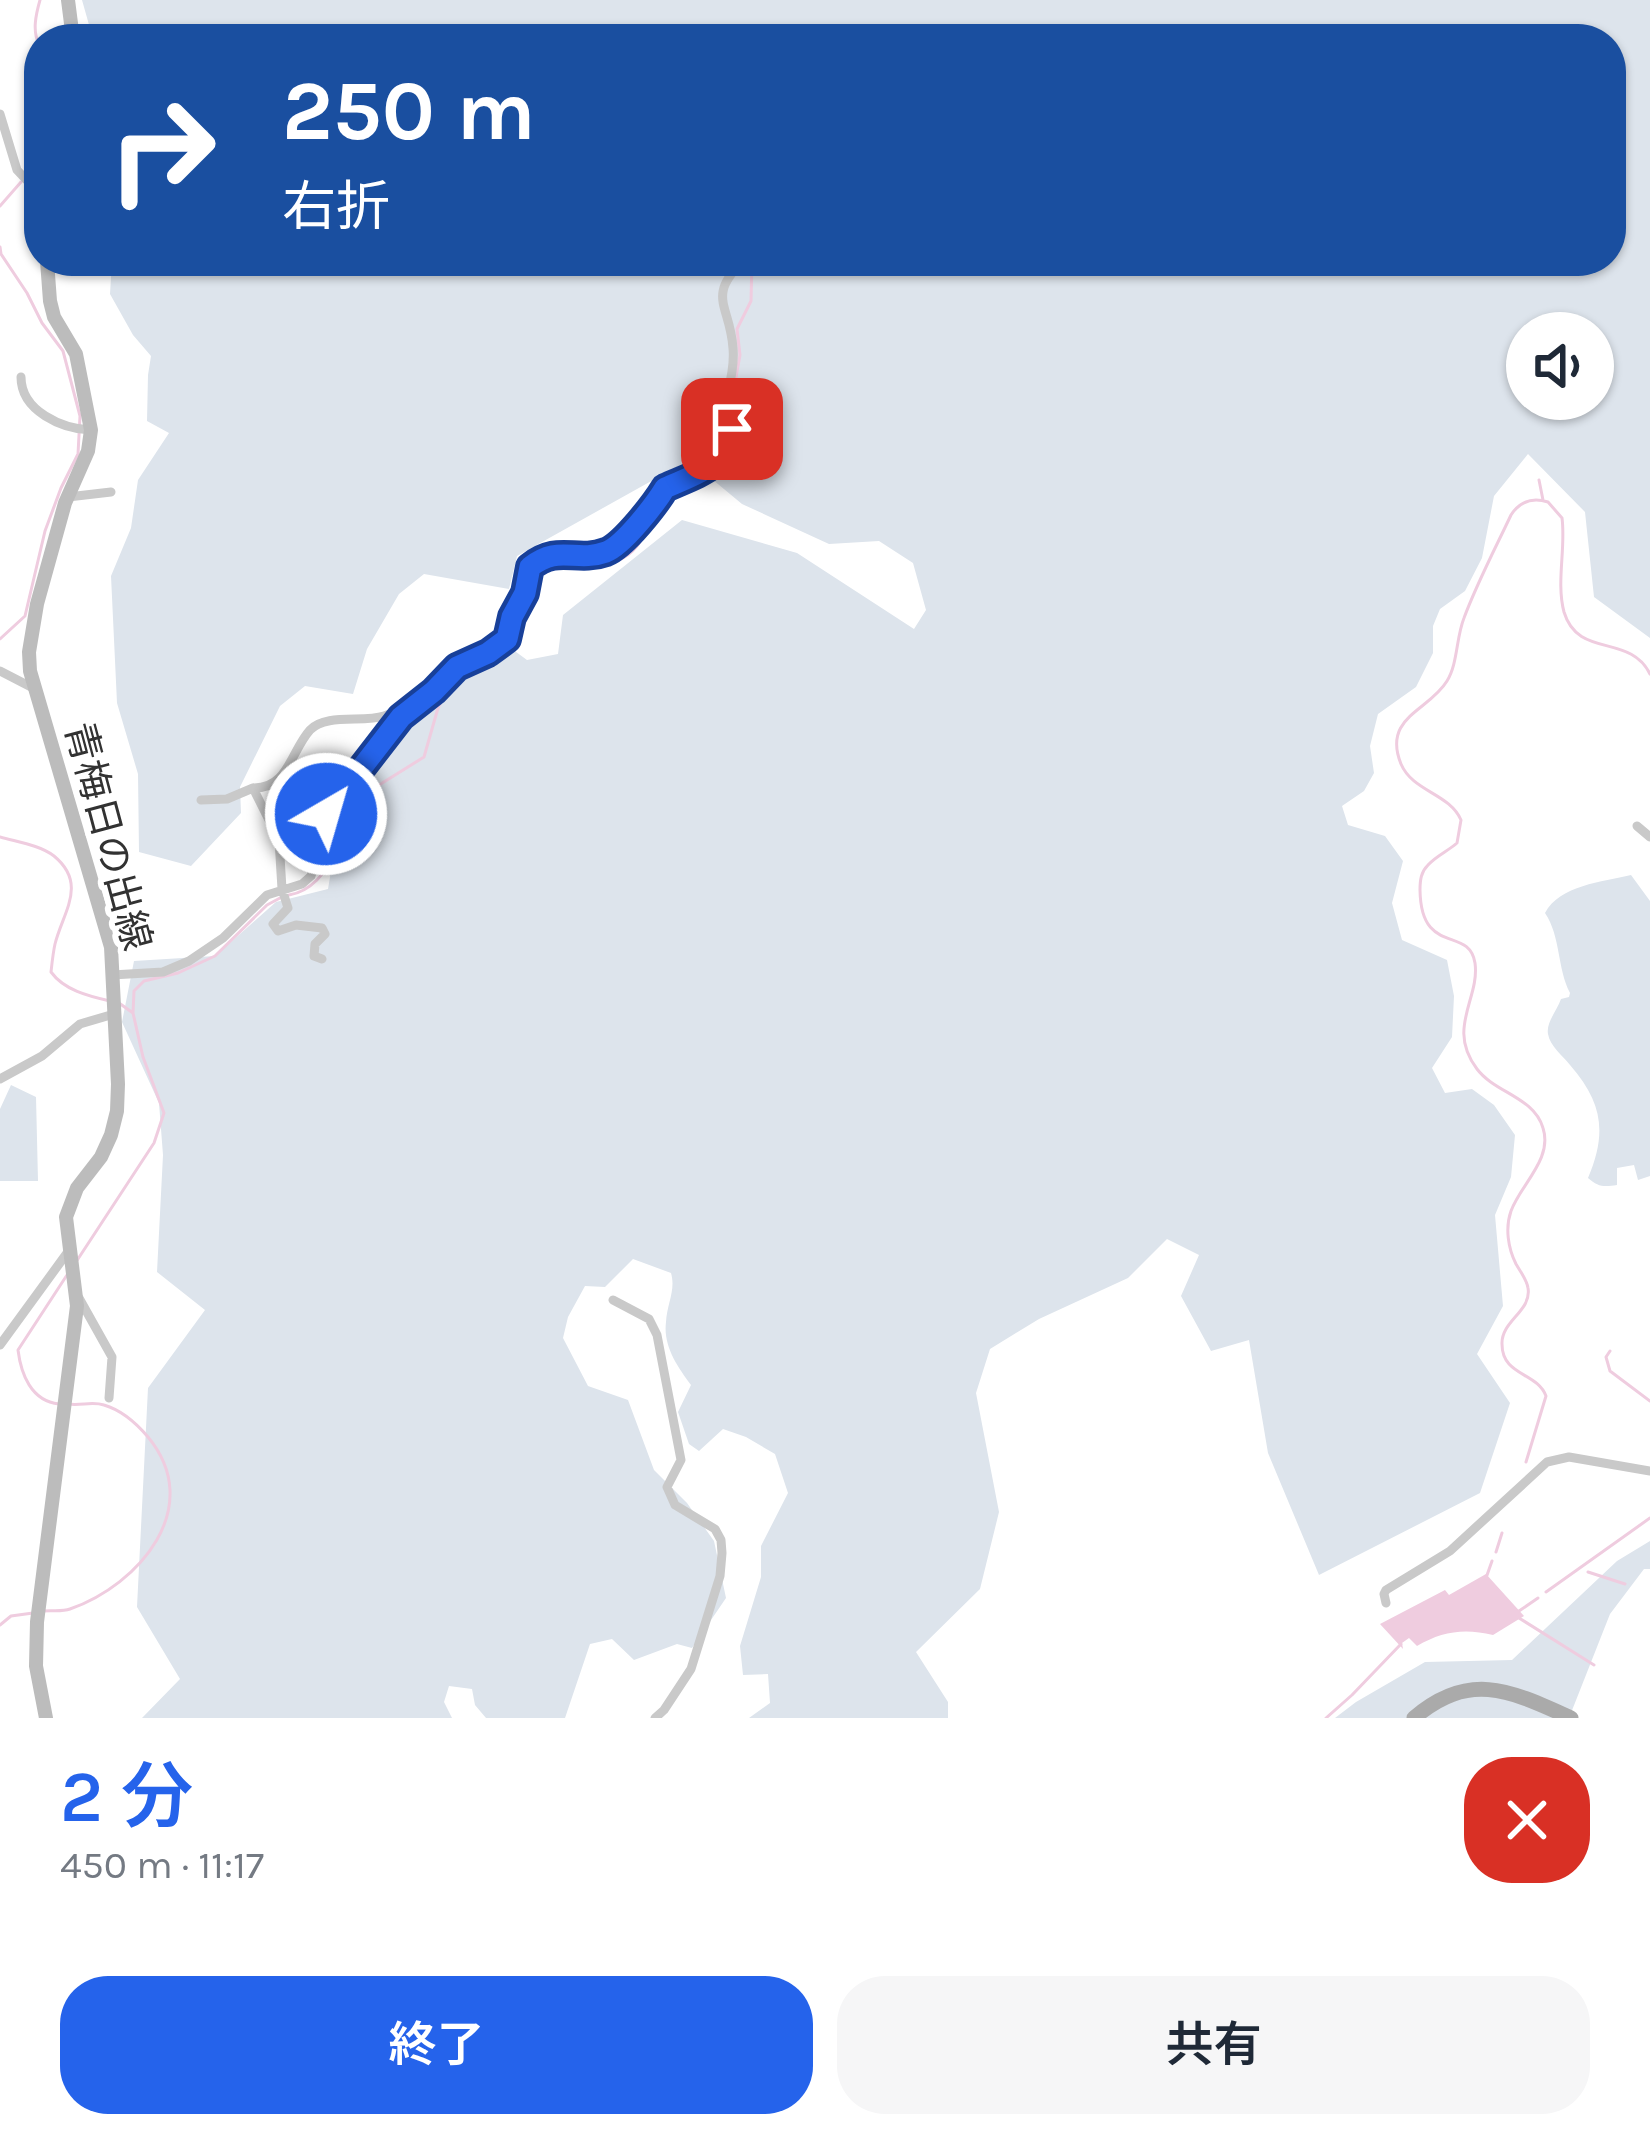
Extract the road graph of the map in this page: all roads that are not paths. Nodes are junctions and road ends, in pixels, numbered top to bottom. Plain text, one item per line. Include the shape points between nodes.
1 (0, 114) edge
2 (24, 180) edge
3 (48, 276) edge
4 (728, 276) edge
5 (21, 377) dead end
6 (88, 430) junction
7 (111, 492) dead end
8 (68, 497) junction
9 (0, 671) edge
10 (33, 688) junction
11 (416, 705) junction
12 (253, 788) junction
13 (201, 800) dead end
14 (1637, 826) dead end
15 (1650, 837) edge
16 (281, 889) junction
17 (322, 958) dead end
18 (112, 975) junction
19 (113, 1005) junction
20 (0, 1079) edge
21 (72, 1261) junction
22 (76, 1294) junction
23 (613, 1300) dead end
24 (0, 1345) edge
25 (110, 1398) dead end
26 (1650, 1471) edge
27 (1386, 1603) dead end
28 (46, 1718) edge
29 (655, 1718) edge
30 (1414, 1718) edge
31 (1571, 1718) edge

1 - 2 street
3 - 6 main road via 54,317 76,354
4 - 11 street via 721,298 733,348 722,414 732,429 726,452 665,488 612,550 550,554 535,563 507,639 457,667
5 - 6 street via 28,403
6 - 8 main road, 青梅日の出線 via 88,451
7 - 8 street
8 - 10 main road, 青梅日の出線 via 31,630
9 - 10 street
10 - 18 main road, 青梅日の出線 via 111,947
11 - 12 street via 321,723 271,786
11 - 16 street via 326,814 310,876
12 - 13 street
12 - 16 street via 279,840
14 - 15 street
16 - 17 street via 288,908 273,925 278,932 322,928 314,956
16 - 18 street via 189,961 163,972
18 - 19 main road, 青梅日の出線
19 - 20 street
19 - 21 main road, 青梅日の出線 via 117,1111 101,1157 70,1201
21 - 22 main road, 青梅日の出線
21 - 24 street
22 - 25 street via 112,1358
22 - 28 main road, 青梅日の出線 via 37,1622
23 - 29 street via 649,1319 657,1335 681,1460 668,1487 675,1505 715,1529 722,1546 691,1669
26 - 27 street via 1569,1457 1547,1462 1450,1551 1386,1590
30 - 31 main road via 1440,1699 1478,1688 1504,1690

